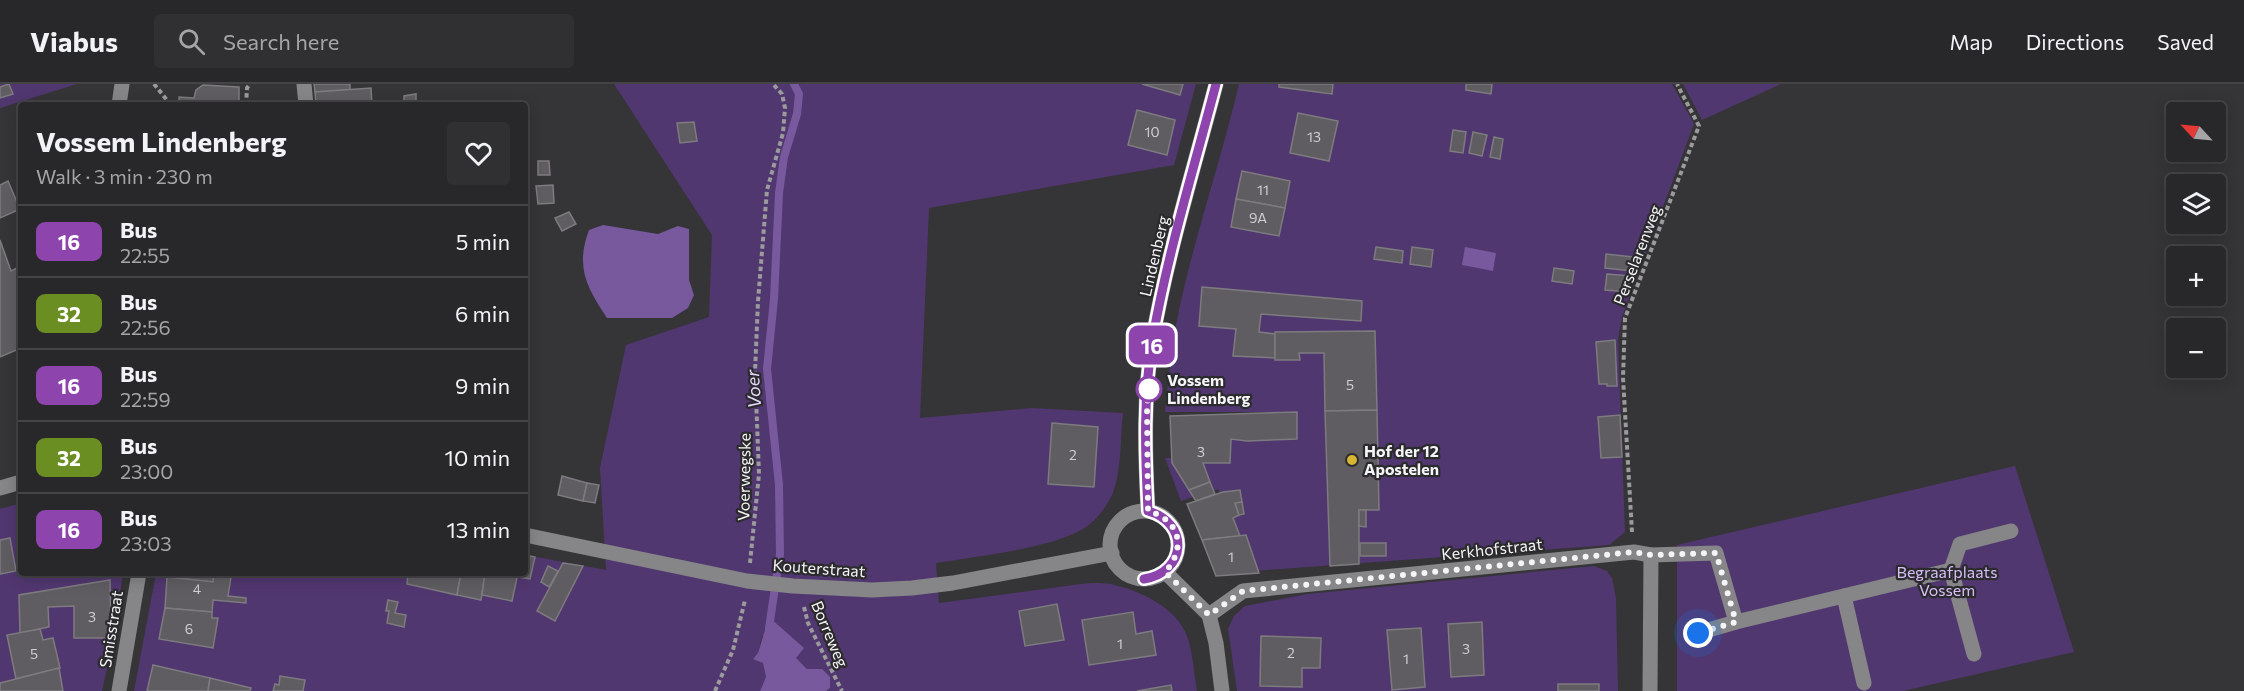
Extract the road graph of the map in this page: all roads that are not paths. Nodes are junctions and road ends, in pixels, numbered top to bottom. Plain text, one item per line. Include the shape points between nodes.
1 (122, 84) edge
2 (304, 84) edge
3 (1216, 84) edge
4 (119, 102) edge
5 (306, 102) edge
6 (18, 483) edge
7 (0, 488) edge
8 (1148, 511) junction
9 (2011, 531) dead end
10 (528, 537) edge
11 (1112, 553) junction
12 (1651, 555) junction
13 (1951, 570) junction
14 (1165, 572) junction
15 (138, 576) edge
16 (1844, 596) junction
17 (1209, 615) junction
18 (1736, 622) junction
19 (1698, 633) dead end
20 (1974, 654) dead end
21 (1864, 683) dead end
22 (119, 691) edge
23 (1222, 691) edge
24 (1650, 691) edge

1 - 4 street
2 - 5 street
3 - 8 street, Lindenberg via 1153,339 1147,407
6 - 7 street
8 - 11 street via 1127,516 1119,523 1113,532
8 - 14 street via 1159,514 1175,530 1177,553
9 - 13 street via 1960,544
10 - 11 street, Kouterstraat via 752,582 872,590 953,584
11 - 14 street via 1123,572 1133,577 1144,579
12 - 17 street, Kerkhofstraat via 1634,552 1243,591
12 - 18 street, Kerkhofstraat via 1716,553
12 - 24 street
13 - 16 street
13 - 20 street
14 - 17 street
15 - 22 street, Smisstraat
16 - 18 street
16 - 21 street
17 - 23 street
18 - 19 street

